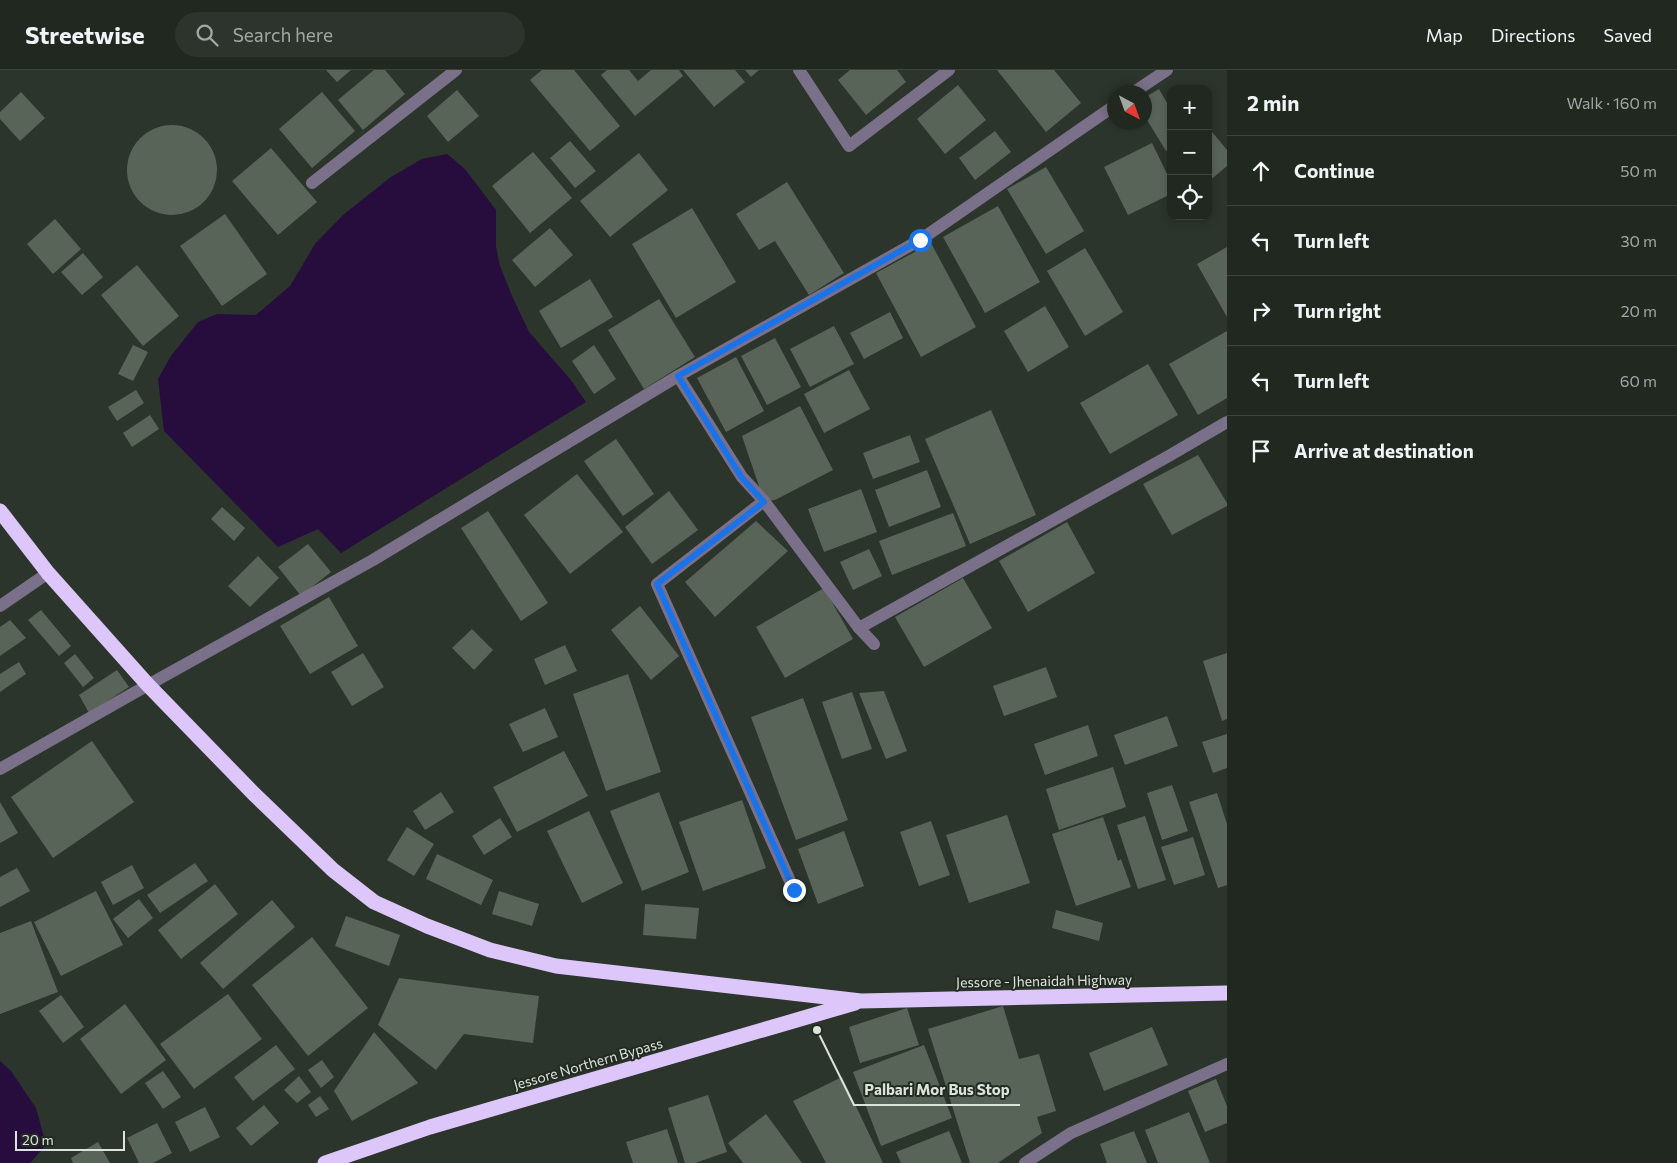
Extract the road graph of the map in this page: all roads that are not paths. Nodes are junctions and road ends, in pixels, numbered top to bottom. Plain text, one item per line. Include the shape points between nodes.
1 (456, 70) edge
2 (800, 70) edge
3 (949, 70) edge
4 (1167, 70) edge
5 (1144, 85) edge
6 (1107, 111) edge
7 (312, 183) dead end
8 (678, 376) junction
9 (1227, 422) edge
10 (764, 502) junction
11 (0, 511) edge
12 (48, 573) junction
13 (0, 606) edge
14 (859, 628) junction
15 (874, 644) dead end
16 (148, 685) junction
17 (0, 769) edge
18 (794, 890) dead end
19 (1227, 993) edge
20 (861, 1001) junction
21 (1227, 1064) edge
22 (325, 1163) edge
23 (1026, 1163) edge

1 - 7 street
2 - 3 street via 849,146
4 - 5 street
6 - 8 street via 920,240
8 - 10 street via 742,478
8 - 16 street via 373,560
9 - 14 street
10 - 14 street
10 - 18 street via 657,584
11 - 12 highway
12 - 13 street
12 - 16 highway
14 - 15 street
16 - 17 street
16 - 20 highway via 333,870 374,902 426,926 490,950 556,966
19 - 20 highway, Jessore - Jhenaidah Highway
20 - 22 highway, Jessore Northern Bypass via 430,1127
21 - 23 street via 1071,1133

